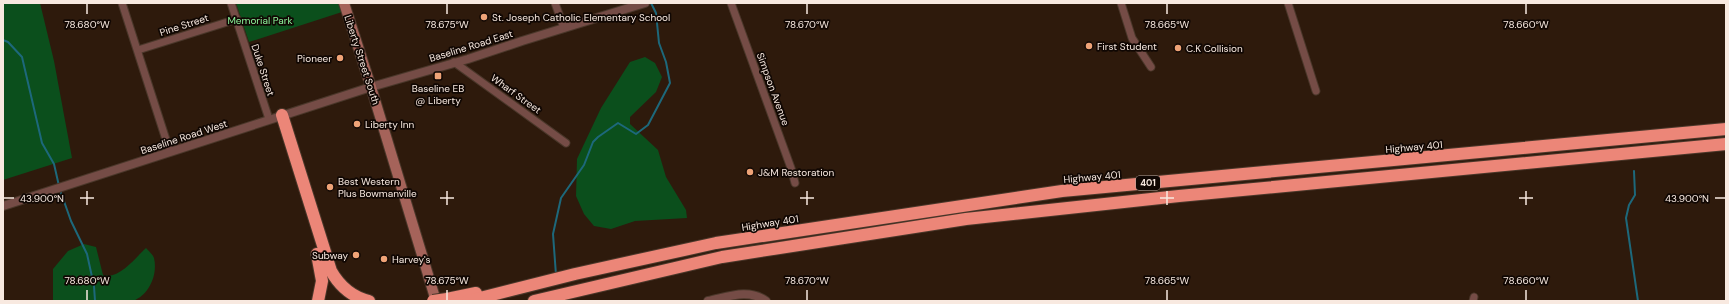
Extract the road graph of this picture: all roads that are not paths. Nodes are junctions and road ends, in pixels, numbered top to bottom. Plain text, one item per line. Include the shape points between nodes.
1 (122, 3) edge
2 (231, 3) edge
3 (344, 3) edge
4 (555, 3) edge
5 (731, 3) edge
6 (1121, 3) edge
7 (1288, 3) edge
8 (642, 4) edge
9 (237, 19) junction
10 (564, 28) junction
11 (138, 50) junction
12 (454, 62) junction
13 (1151, 67) dead end
14 (371, 87) junction
15 (1316, 91) dead end
16 (276, 117) junction
17 (1726, 129) edge
18 (566, 143) dead end
19 (1726, 144) edge
20 (170, 152) junction
21 (795, 183) dead end
22 (3, 206) edge
23 (547, 281) junction
24 (439, 300) edge
25 (318, 301) edge
26 (369, 301) edge
27 (468, 301) edge
28 (535, 301) edge
29 (708, 301) edge
30 (766, 301) edge

1 - 11 street
2 - 9 street, Duke Street
3 - 14 main road, Liberty Street South
4 - 10 street
5 - 21 street, Simpson Avenue
6 - 13 street via 1132,38
7 - 15 street
8 - 10 street, Baseline Road East
9 - 11 street, Pine Street
9 - 16 street, Duke Street
10 - 12 street, Baseline Road East
11 - 20 street
12 - 14 street, Baseline Road East
12 - 18 street, Wharf Street
14 - 16 street, Baseline Road West
14 - 24 main road, Liberty Street South
16 - 20 street, Baseline Road West
16 - 25 highway via 320,262 322,282
16 - 26 highway via 330,270 348,292
17 - 23 highway, Highway 401 / 401 via 1062,191 716,244
19 - 28 highway, 401 via 966,219 722,257
20 - 22 street, Baseline Road West
23 - 24 highway via 527,282
23 - 27 highway, Highway 401 / 401
29 - 30 street via 744,293

